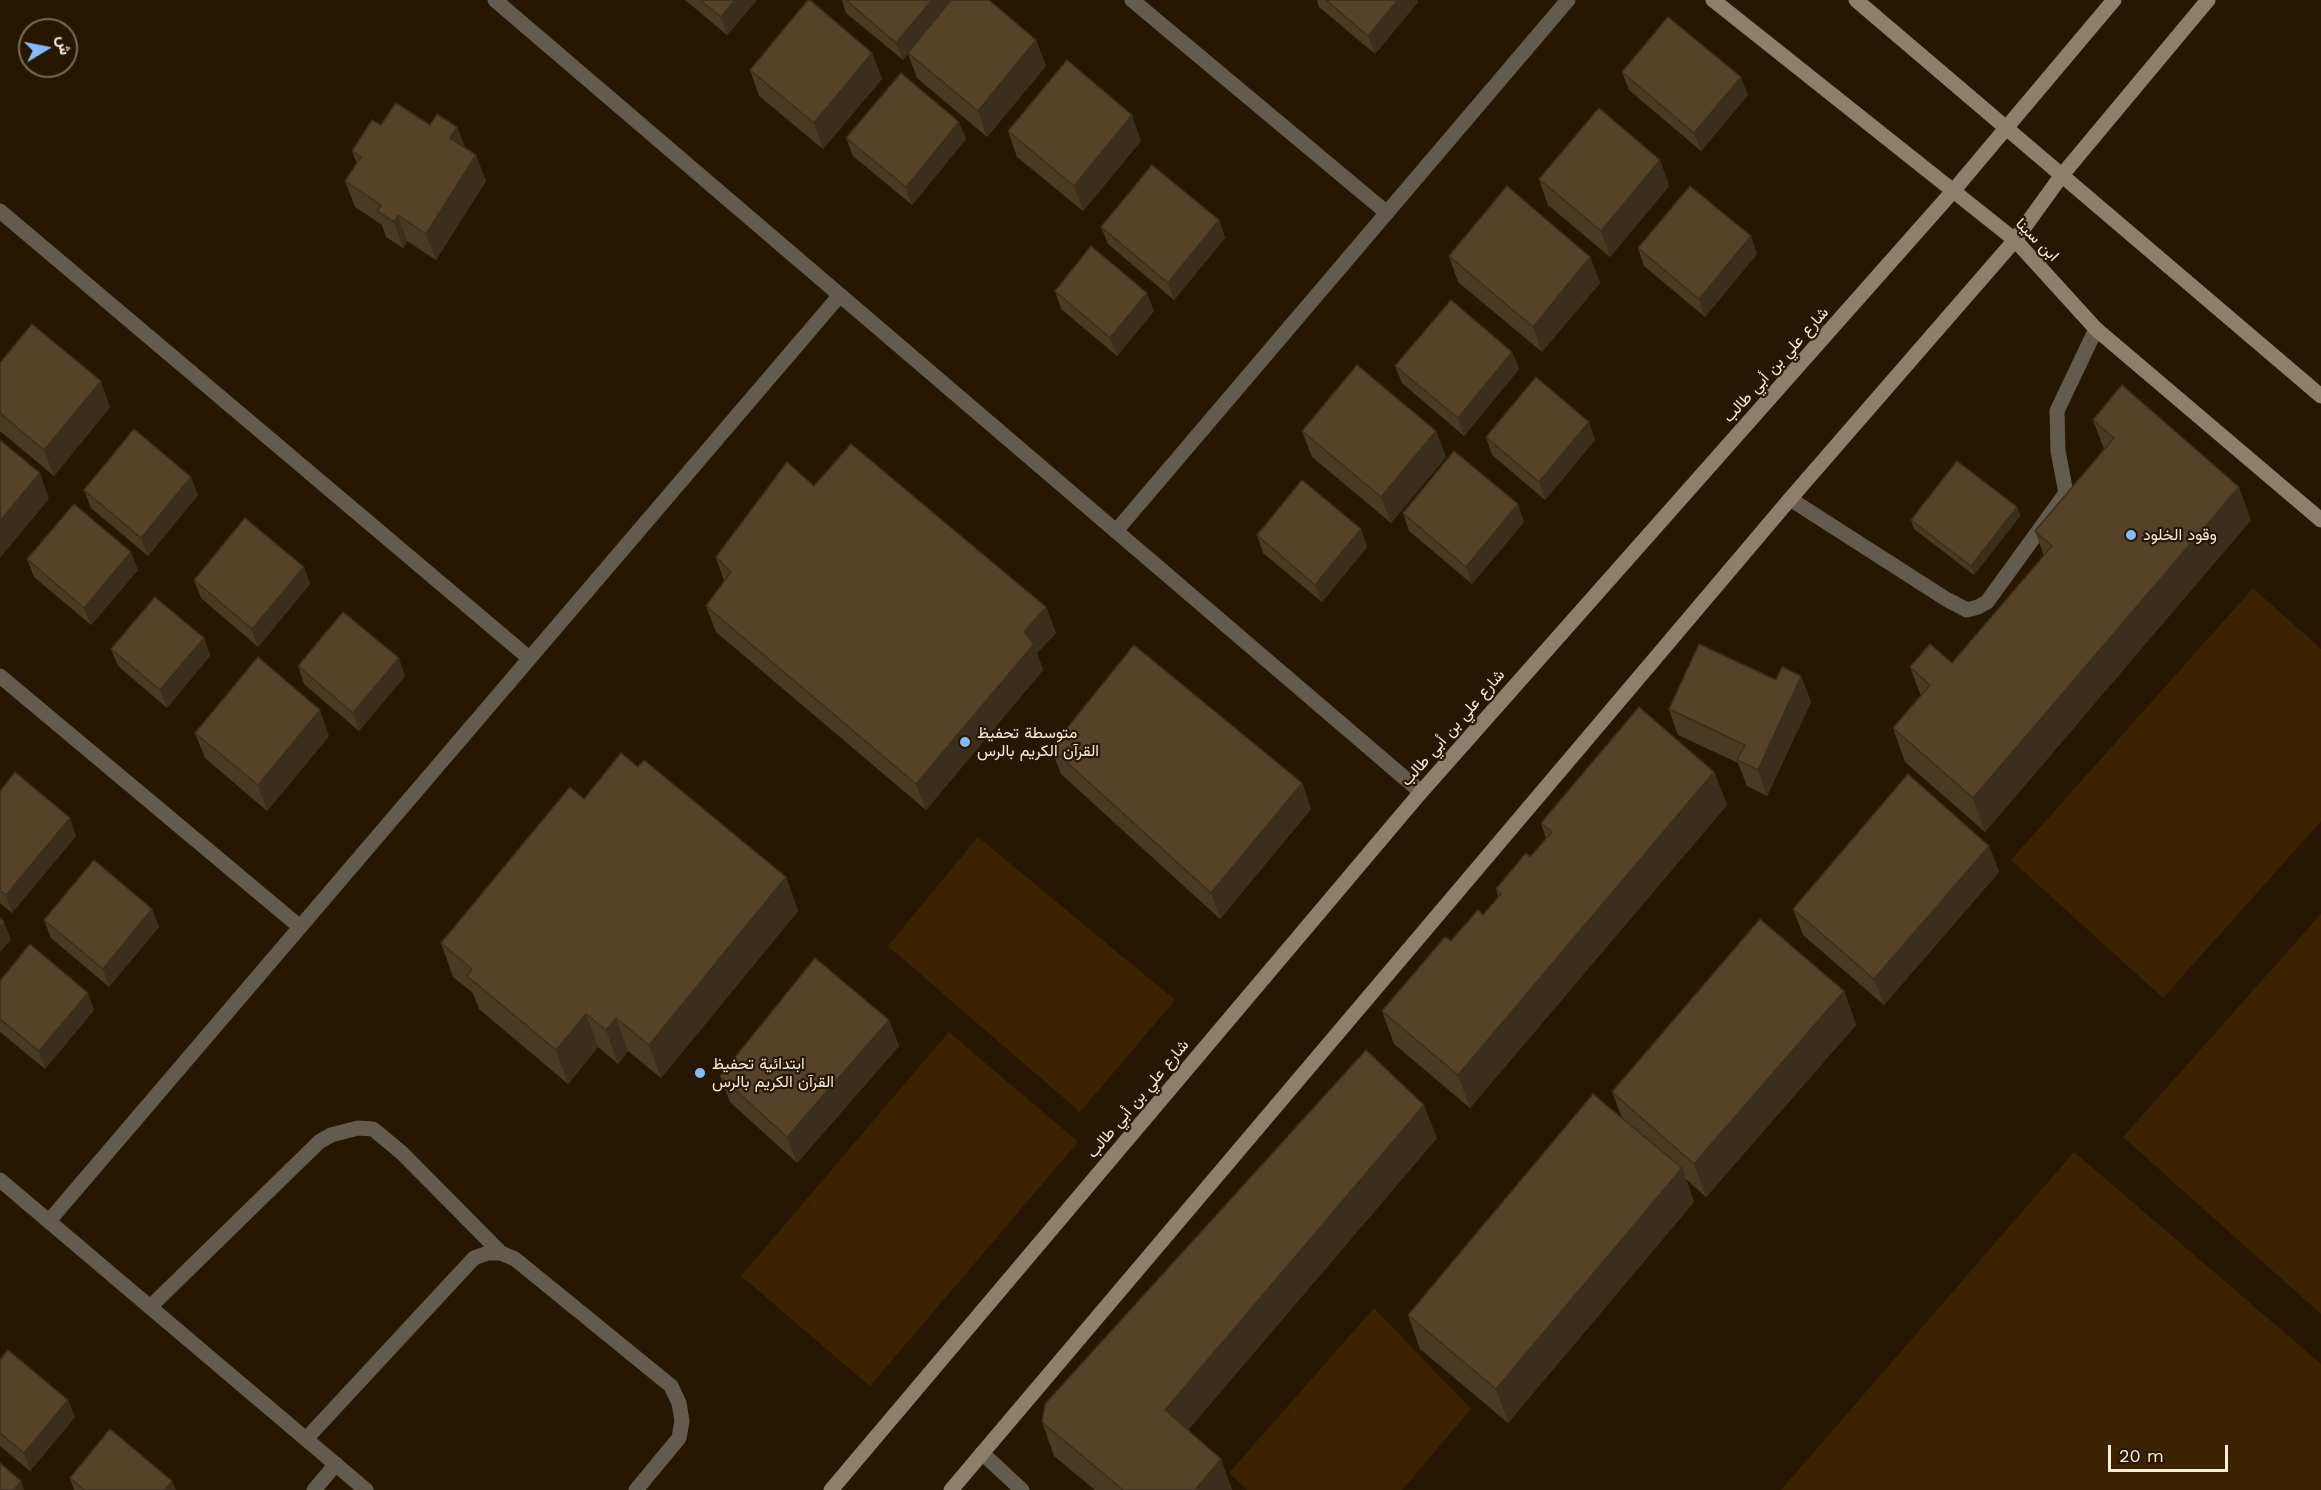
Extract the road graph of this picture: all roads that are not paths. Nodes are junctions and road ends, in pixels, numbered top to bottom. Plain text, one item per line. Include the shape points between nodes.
1 (495, 0) edge
2 (1132, 0) edge
3 (1568, 0) edge
4 (1713, 0) edge
5 (1856, 0) edge
6 (2114, 0) edge
7 (2208, 0) edge
8 (2007, 127) junction
9 (2062, 176) junction
10 (1954, 190) junction
11 (0, 211) edge
12 (1387, 213) junction
13 (2015, 240) junction
14 (840, 295) junction
15 (2096, 329) junction
16 (2321, 396) edge
17 (1790, 499) junction
18 (2321, 520) edge
19 (1116, 531) junction
20 (529, 658) junction
21 (0, 676) edge
22 (1421, 792) junction
23 (300, 927) junction
24 (0, 1179) edge
25 (49, 1221) junction
26 (501, 1253) junction
27 (150, 1307) junction
28 (306, 1439) junction
29 (982, 1453) junction
30 (336, 1464) junction
31 (314, 1490) edge
32 (366, 1490) edge
33 (636, 1490) edge
34 (831, 1490) edge
35 (951, 1490) edge
36 (1022, 1490) edge

1 - 14 street
2 - 12 street
3 - 12 street
4 - 10 street, ابن سينا
5 - 8 street
6 - 8 street, شارع علي بن أبي طالب
7 - 9 street
8 - 9 street
8 - 10 street, شارع علي بن أبي طالب
9 - 13 street
9 - 16 street
10 - 13 street, ابن سينا
10 - 22 street, شارع علي بن أبي طالب
11 - 20 street
12 - 19 street
13 - 15 street, ابن سينا
13 - 17 street
14 - 19 street
14 - 20 street
15 - 17 street via 2057,411 2058,451 2066,493 1987,602 1978,607 1967,610 1946,599
15 - 18 street, ابن سينا
17 - 29 street
19 - 22 street
20 - 23 street
21 - 23 street
22 - 34 street, شارع علي بن أبي طالب
23 - 25 street
24 - 25 street
25 - 27 street
26 - 27 street via 402,1152 373,1130 358,1128 320,1142
26 - 28 street via 474,1258
26 - 33 street via 515,1259 670,1386 679,1403 679,1438
27 - 28 street
28 - 30 street
29 - 35 street
29 - 36 street
30 - 31 street
30 - 32 street

